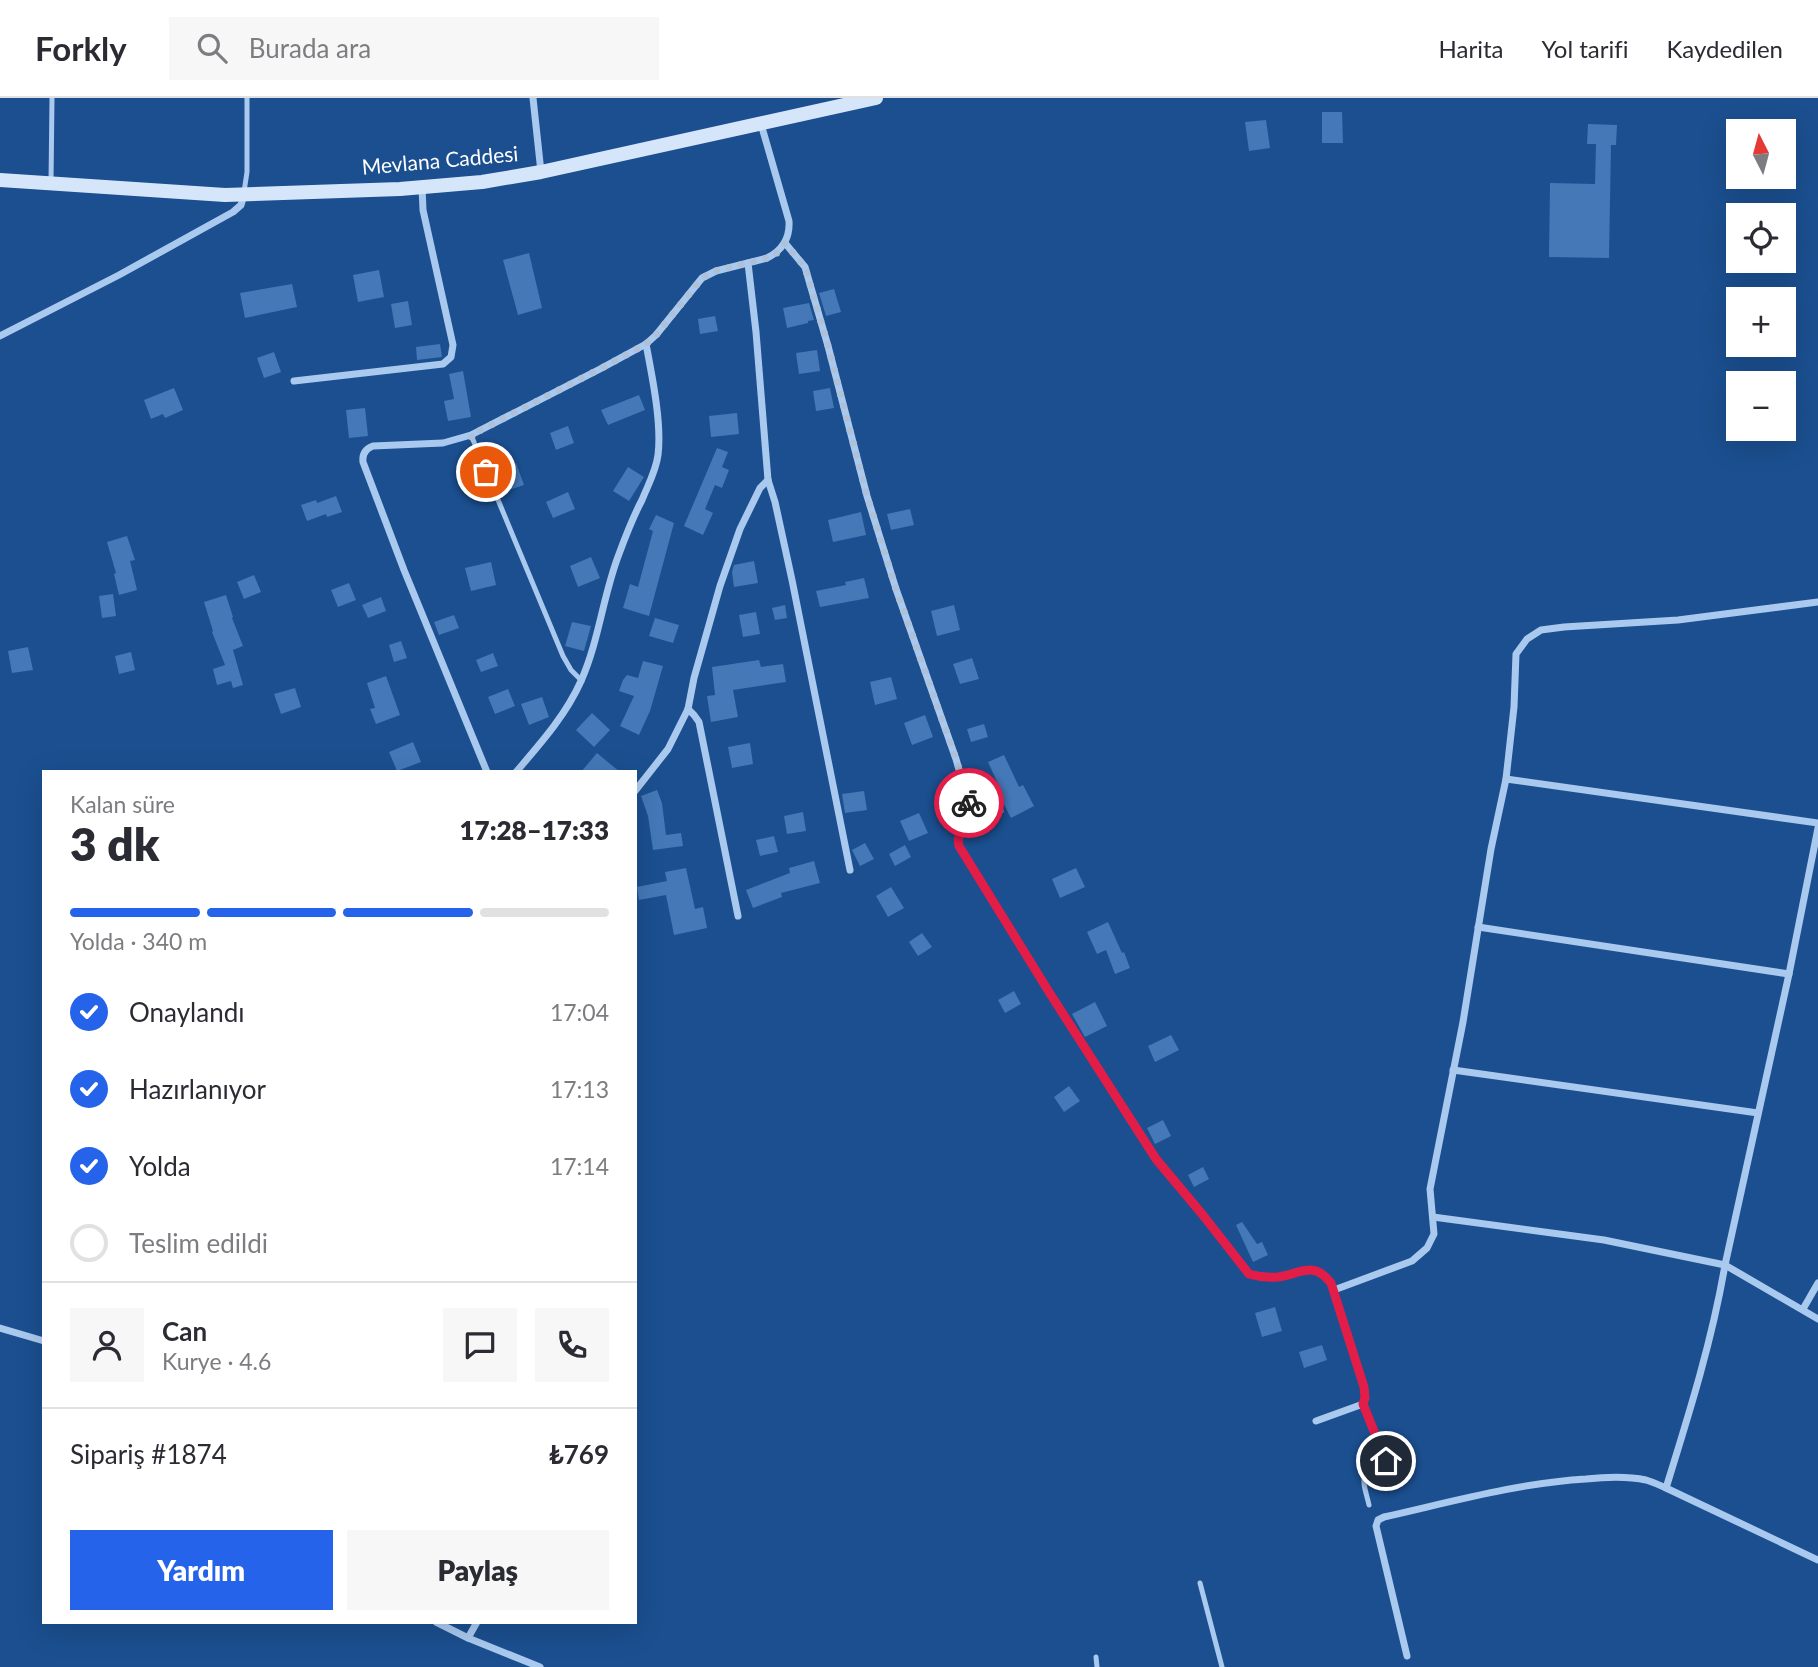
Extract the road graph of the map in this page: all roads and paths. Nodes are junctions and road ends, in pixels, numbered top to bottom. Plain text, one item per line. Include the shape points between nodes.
1 (52, 98) edge
2 (247, 98) edge
3 (533, 98) edge
4 (876, 98) edge
5 (760, 123) junction
6 (541, 172) junction
7 (0, 180) edge
8 (51, 183) junction
9 (422, 187) junction
10 (244, 195) junction
11 (785, 243) junction
12 (748, 263) junction
13 (0, 336) edge
14 (646, 344) junction
15 (294, 381) dead end
16 (471, 435) junction
17 (768, 480) junction
18 (1818, 602) edge
19 (582, 681) junction
20 (688, 709) junction
21 (486, 770) edge
22 (518, 770) edge
23 (1506, 779) junction
24 (637, 788) edge
25 (1001, 811) dead end
26 (974, 822) junction
27 (1818, 826) edge
28 (850, 870) dead end
29 (738, 916) dead end
30 (1478, 927) junction
31 (1789, 974) junction
32 (1453, 1070) junction
33 (1758, 1113) junction
34 (1433, 1217) junction
35 (1725, 1265) junction
36 (1818, 1283) edge
37 (1334, 1290) junction
38 (1802, 1309) junction
39 (1818, 1319) edge
40 (0, 1328) edge
41 (42, 1339) edge
42 (1363, 1404) junction
43 (1316, 1421) dead end
44 (1666, 1488) junction
45 (1368, 1505) dead end
46 (1818, 1560) edge
47 (1200, 1583) dead end
48 (440, 1624) edge
49 (476, 1624) edge
50 (468, 1638) junction
51 (1407, 1656) dead end
52 (1096, 1657) dead end
53 (540, 1667) edge
54 (1097, 1667) edge
55 (1223, 1667) edge

1 - 8 lane
2 - 10 lane
3 - 6 street
4 - 5 street, Mevlana Caddesi
5 - 6 street, Mevlana Caddesi
5 - 11 street via 789,221
6 - 9 street, Mevlana Caddesi
7 - 8 street, Mevlana Caddesi
8 - 10 street, Mevlana Caddesi
9 - 10 street, Mevlana Caddesi
9 - 15 street via 453,345 451,357 443,364
10 - 13 street via 233,212
11 - 12 street via 775,255
11 - 26 street via 805,267 867,496
12 - 14 street via 702,278
12 - 17 street
14 - 16 street
14 - 19 street via 659,439 656,467 618,556
16 - 19 lane via 562,656
16 - 21 street via 443,443 373,446 363,458
17 - 20 street via 740,529 720,586
17 - 28 street via 793,580
18 - 23 street via 1678,620 1541,630 1516,654
19 - 22 street
20 - 24 street via 668,749
20 - 29 street via 699,722
23 - 27 street
23 - 30 street
25 - 26 lane
26 - 37 street via 960,832 959,846 1156,1159 1249,1274 1276,1277 1309,1269 1322,1273
27 - 31 street
30 - 31 street
30 - 32 street
31 - 33 street
32 - 33 street
32 - 34 street via 1430,1189
33 - 35 street
34 - 35 street via 1604,1240
34 - 37 street via 1434,1234 1418,1258
35 - 38 street
35 - 44 street via 1717,1312
36 - 38 street
37 - 42 street via 1364,1387
38 - 39 street
40 - 41 street
42 - 43 street
42 - 45 lane via 1386,1461 1365,1474
44 - 46 street
44 - 51 street via 1631,1478 1577,1479 1381,1518 1376,1526
47 - 55 lane
48 - 50 street
49 - 50 street
50 - 53 street
52 - 54 lane

